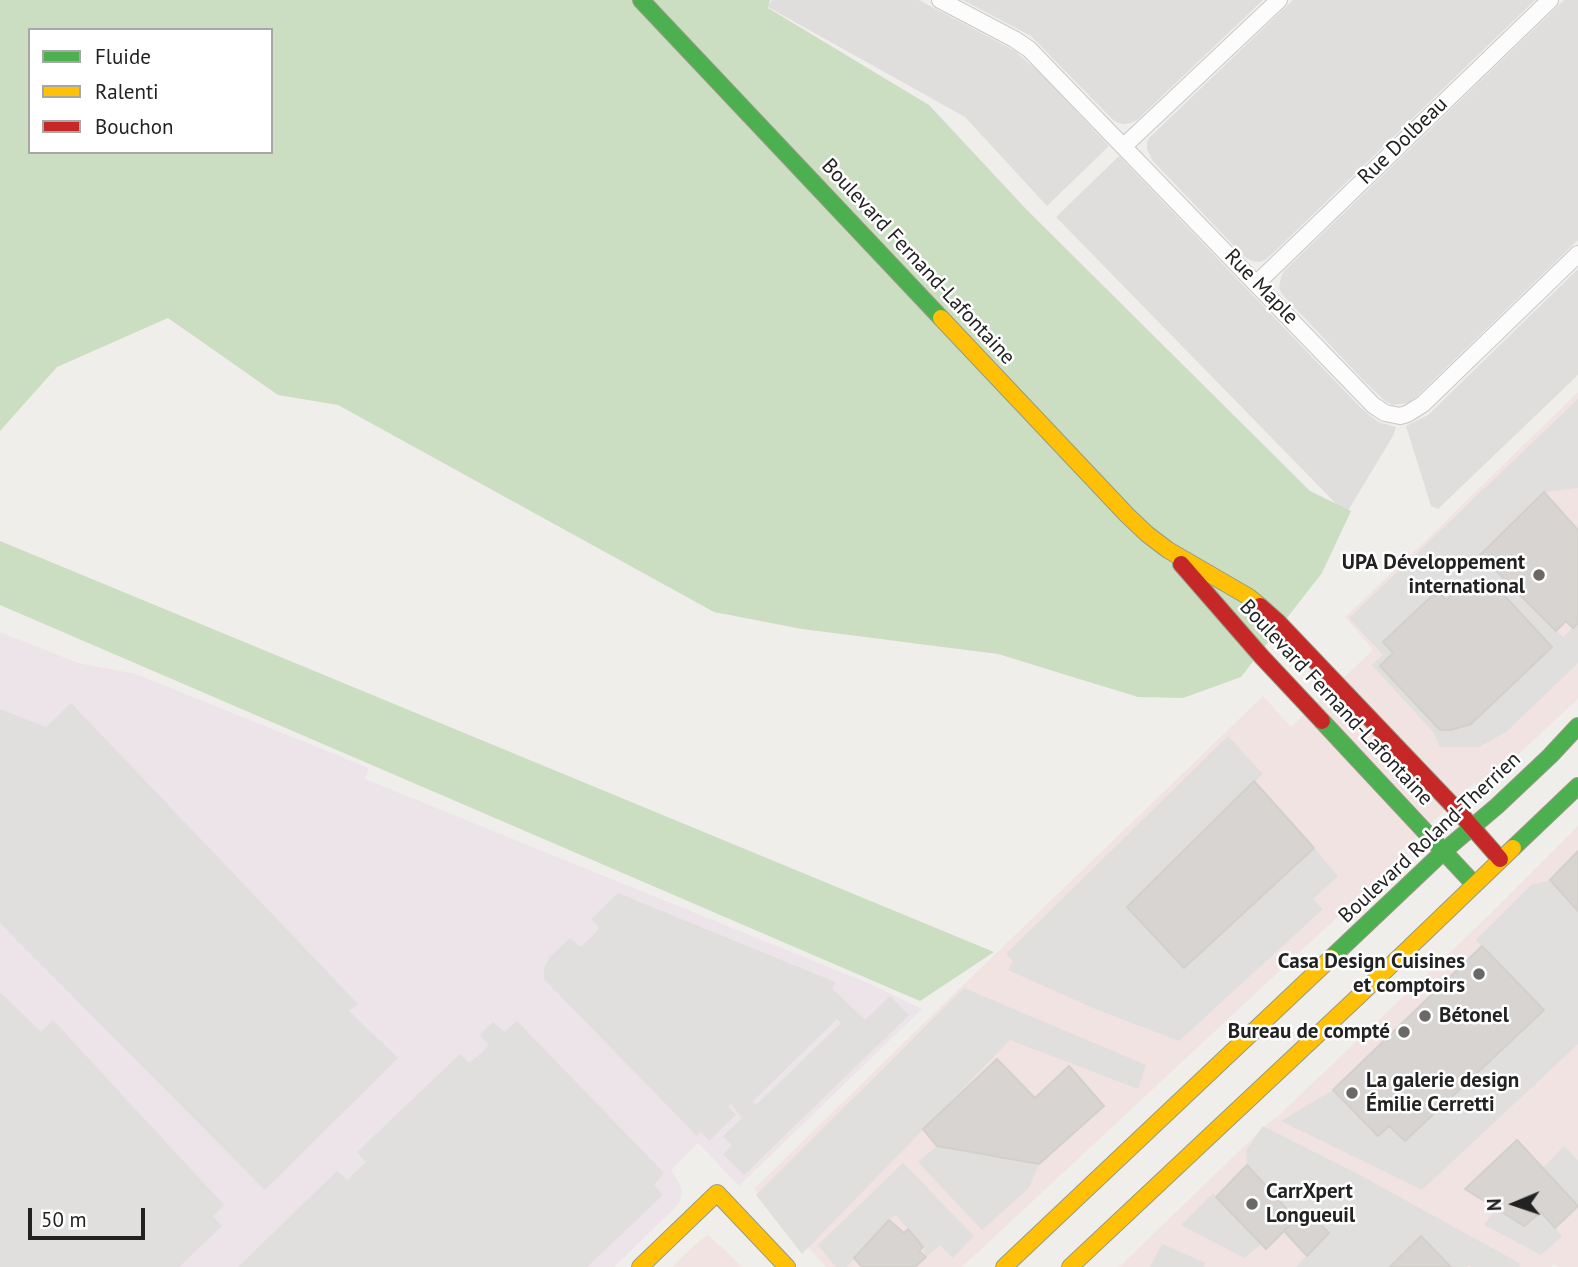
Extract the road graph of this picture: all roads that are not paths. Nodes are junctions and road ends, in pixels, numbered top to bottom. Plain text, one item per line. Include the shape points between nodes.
1 (641, 0) edge
2 (940, 0) edge
3 (1279, 0) edge
4 (1550, 0) edge
5 (1124, 146) junction
6 (1578, 254) edge
7 (1256, 283) junction
8 (1168, 550) junction
9 (1578, 726) edge
10 (1578, 786) edge
11 (1472, 827) junction
12 (1444, 851) junction
13 (1500, 859) junction
14 (1474, 884) junction
15 (640, 1267) edge
16 (787, 1267) edge
17 (1004, 1267) edge
18 (1070, 1267) edge

1 - 8 street, Boulevard Fernand-Lafontaine via 1127,515
2 - 5 street, Rue Maple via 1029,49
3 - 5 street
4 - 7 street, Rue Dolbeau
5 - 7 street, Rue Maple
6 - 7 street, Rue Maple via 1423,404 1400,416 1373,405
8 - 11 street, Boulevard Fernand-Lafontaine via 1238,590 1278,622
8 - 12 street, Boulevard Fernand-Lafontaine
9 - 11 street, Boulevard Roland-Therrien
10 - 13 street
11 - 12 street, Boulevard Roland-Therrien
11 - 13 street, Boulevard Fernand-Lafontaine
12 - 14 street, Boulevard Fernand-Lafontaine
12 - 17 street, Boulevard Roland-Therrien
13 - 14 street
14 - 18 street
15 - 16 street via 717,1193

